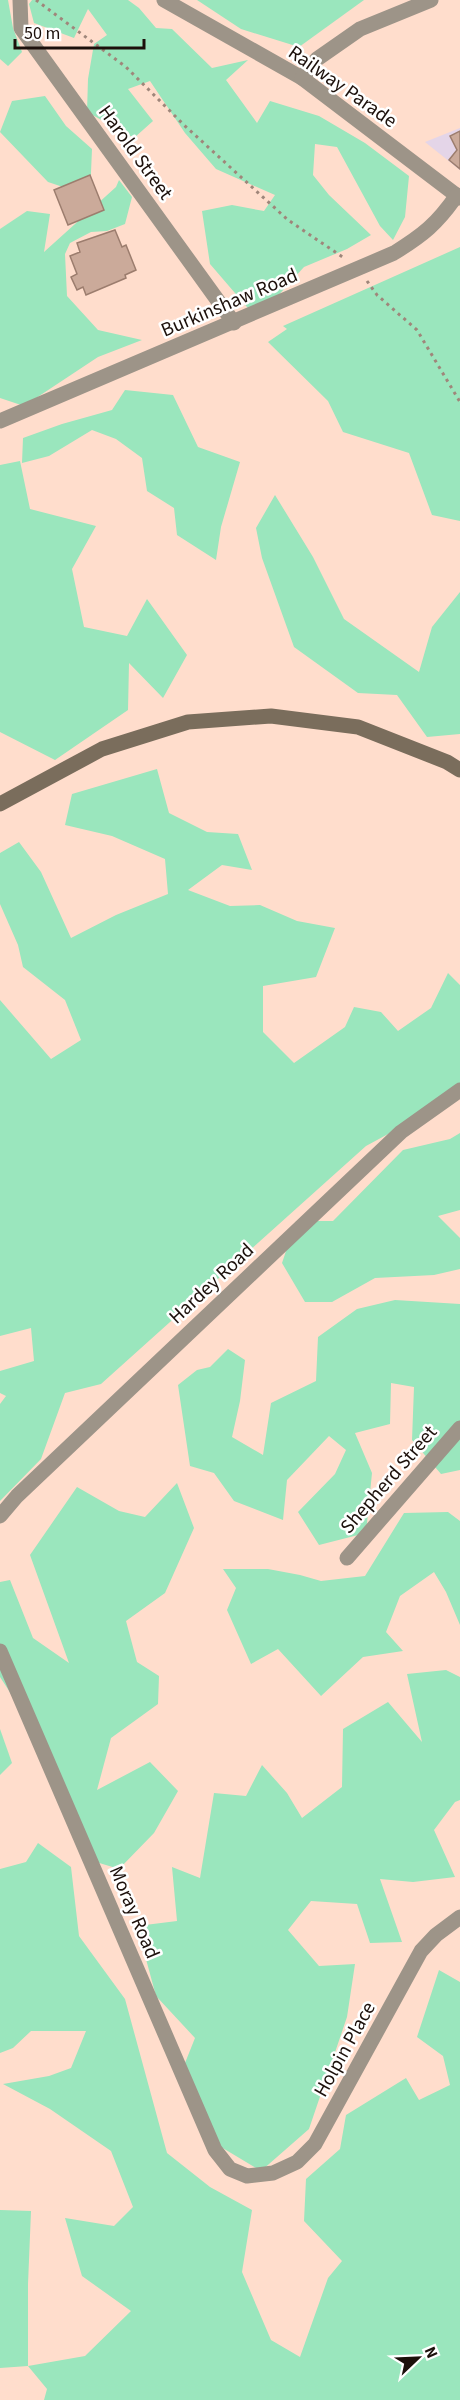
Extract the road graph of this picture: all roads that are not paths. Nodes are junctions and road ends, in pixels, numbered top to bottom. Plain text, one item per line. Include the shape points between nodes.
1 (20, 0) edge
2 (164, 0) edge
3 (431, 0) edge
4 (302, 78) junction
5 (458, 196) edge
6 (234, 323) junction
7 (0, 421) edge
8 (460, 770) edge
9 (0, 804) edge
10 (460, 1090) edge
11 (460, 1428) edge
12 (0, 1516) edge
13 (347, 1558) dead end
14 (0, 1650) edge
15 (459, 1917) edge
16 (248, 2175) joint

1 - 6 street, Harold Street via 21,28
2 - 4 street, Railway Parade
3 - 4 street via 360,30 317,59
4 - 5 street, Railway Parade
5 - 6 street, Burkinshaw Road via 422,236 394,254
6 - 7 street, Burkinshaw Road
8 - 9 street via 358,727 271,716 188,722 102,749
10 - 12 street, Hardey Road via 401,1132
11 - 13 street, Shepherd Street
14 - 16 street, Moray Road via 215,2150 230,2169
15 - 16 street, Holpin Place via 421,1951 315,2144 297,2162 273,2173

